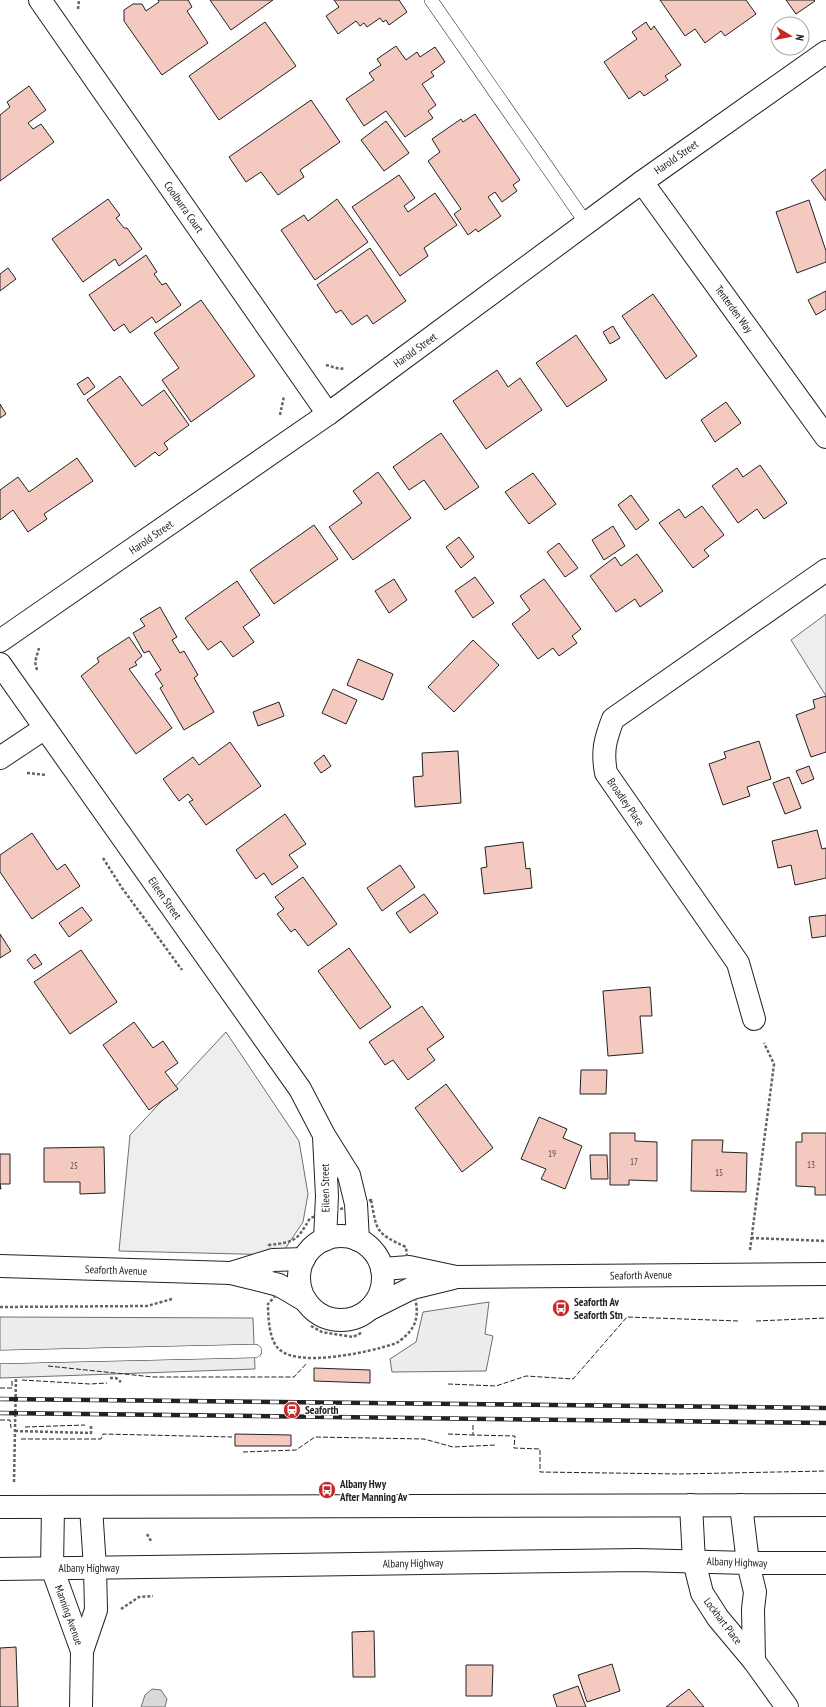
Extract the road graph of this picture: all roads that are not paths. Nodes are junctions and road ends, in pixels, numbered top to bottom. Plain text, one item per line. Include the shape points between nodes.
1 (40, 0) edge
2 (431, 0) edge
3 (826, 52) edge
4 (642, 182) junction
5 (586, 223) junction
6 (328, 414) junction
7 (826, 437) edge
8 (826, 570) edge
9 (0, 641) edge
10 (0, 664) edge
11 (45, 728) junction
12 (0, 758) edge
13 (754, 1019) road end
14 (324, 1135) junction
15 (325, 1240) junction
16 (358, 1240) junction
17 (304, 1259) junction
18 (0, 1266) edge
19 (382, 1269) junction
20 (231, 1273) junction
21 (826, 1274) edge
22 (456, 1277) junction
23 (306, 1301) junction
24 (372, 1308) junction
25 (254, 1351) dead end
26 (0, 1357) edge
27 (691, 1505) junction
28 (740, 1505) junction
29 (826, 1505) edge
30 (6, 1507) edge
31 (53, 1507) junction
32 (91, 1507) junction
33 (694, 1561) junction
34 (748, 1563) junction
35 (826, 1563) edge
36 (52, 1568) junction
37 (95, 1568) junction
38 (0, 1569) edge
39 (82, 1651) junction
40 (754, 1661) junction
41 (82, 1707) edge
42 (787, 1707) edge

1 - 6 main road, Coolburra Court
2 - 5 lane
3 - 4 main road, Harold Street
4 - 5 main road, Harold Street
4 - 7 main road, Tenterden Way
5 - 6 main road, Harold Street
6 - 9 main road, Harold Street
8 - 13 main road, Broadley Place via 613,719 603,756 606,773 738,963
10 - 11 main road, Eileen Street
11 - 12 main road
11 - 14 main road, Eileen Street via 300,1088
14 - 15 main road, Eileen Street via 327,1196 315,1214
14 - 16 main road, Eileen Street via 349,1175 356,1204
15 - 16 main road via 336,1237
15 - 17 main road via 313,1248
16 - 19 main road via 369,1247
17 - 20 main road, Seaforth Avenue via 273,1260
17 - 23 main road via 300,1273
18 - 20 main road, Seaforth Avenue
19 - 22 main road, Seaforth Avenue via 409,1267
19 - 24 main road via 381,1290
20 - 23 main road, Seaforth Avenue via 279,1285
21 - 22 main road, Seaforth Avenue
22 - 24 main road, Seaforth Avenue via 412,1288
23 - 24 main road via 325,1317 337,1320 349,1320
25 - 26 lane
27 - 28 main road
27 - 32 main road
27 - 33 main road, Lockhart Place
28 - 29 main road
28 - 34 main road, Lockhart Place
30 - 31 main road
31 - 32 main road
31 - 36 main road, Manning Avenue
32 - 37 main road, Manning Avenue
33 - 34 main road, Albany Highway
33 - 37 main road, Albany Highway
33 - 40 main road, Lockhart Place via 702,1593 718,1618
34 - 35 main road, Albany Highway
34 - 40 main road, Lockhart Place via 755,1592
36 - 37 main road, Albany Highway
36 - 38 main road, Albany Highway
36 - 39 main road, Manning Avenue
37 - 39 main road, Manning Avenue via 96,1610
39 - 41 main road, Manning Avenue
40 - 42 main road, Lockhart Place

